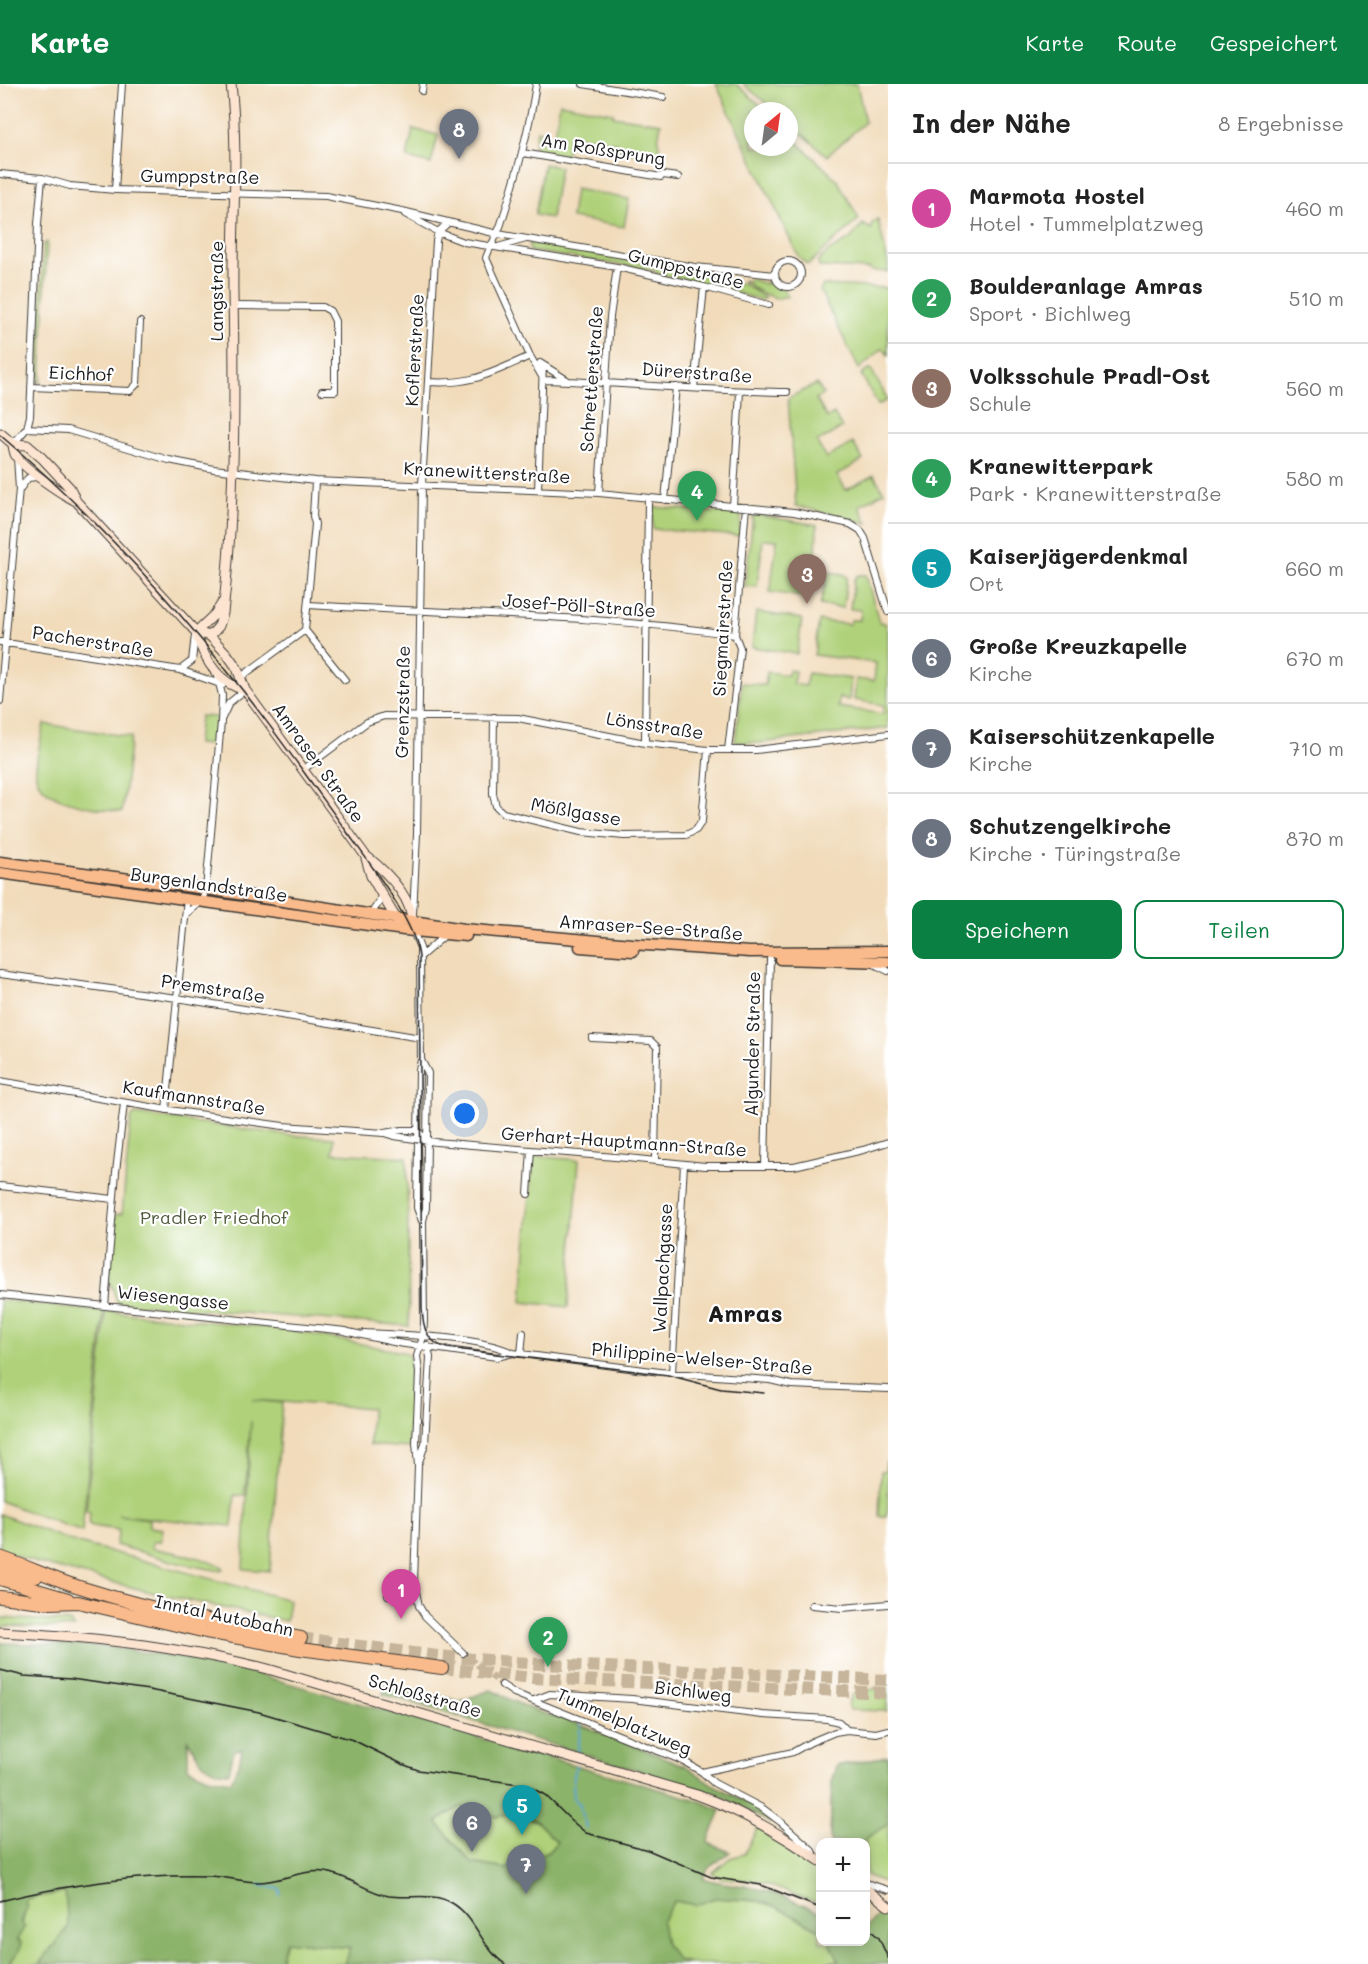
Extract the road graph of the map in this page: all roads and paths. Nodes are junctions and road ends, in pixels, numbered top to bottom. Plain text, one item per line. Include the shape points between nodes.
1 (122, 84) edge
2 (231, 84) edge
3 (237, 84) edge
4 (536, 84) edge
5 (584, 84) edge
6 (663, 97) dead end
7 (234, 111) junction
8 (523, 153) junction
9 (0, 174) edge
10 (678, 177) dead end
11 (42, 178) junction
12 (115, 190) junction
13 (234, 194) junction
14 (399, 210) junction
15 (450, 222) junction
16 (438, 232) junction
17 (498, 234) junction
18 (527, 239) junction
19 (489, 248) junction
20 (617, 267) junction
21 (775, 275) junction
22 (704, 287) junction
23 (769, 305) dead end
24 (234, 306) junction
25 (140, 322) dead end
26 (530, 356) junction
27 (543, 365) junction
28 (544, 380) junction
29 (569, 380) junction
30 (428, 381) junction
31 (605, 382) junction
32 (31, 387) junction
33 (676, 387) junction
34 (694, 388) junction
35 (321, 391) dead end
36 (740, 392) junction
37 (787, 392) dead end
38 (27, 428) junction
39 (0, 433) edge
40 (13, 444) junction
41 (17, 457) junction
42 (233, 471) junction
43 (42, 478) junction
44 (315, 481) junction
45 (422, 485) junction
46 (19, 489) junction
47 (538, 490) junction
48 (599, 494) junction
49 (648, 499) junction
50 (665, 500) junction
51 (76, 501) junction
52 (733, 506) junction
53 (746, 507) junction
54 (225, 597) junction
55 (309, 605) junction
56 (420, 612) junction
57 (888, 612) edge
58 (648, 626) junction
59 (305, 630) junction
60 (196, 632) junction
61 (735, 635) junction
62 (210, 636) junction
63 (3, 643) edge
64 (180, 670) junction
65 (216, 672) junction
66 (241, 677) junction
67 (345, 680) dead end
68 (220, 684) junction
69 (240, 689) junction
70 (0, 701) edge
71 (418, 716) junction
72 (494, 717) junction
73 (220, 722) junction
74 (888, 734) edge
75 (645, 742) junction
76 (708, 750) junction
77 (729, 750) junction
78 (304, 769) junction
79 (365, 855) junction
80 (1, 866) edge
81 (206, 889) junction
82 (381, 895) junction
83 (187, 898) junction
84 (202, 900) junction
85 (186, 914) junction
86 (371, 914) junction
87 (395, 917) junction
88 (410, 927) junction
89 (446, 934) junction
90 (888, 951) edge
91 (420, 957) junction
92 (770, 958) junction
93 (865, 961) junction
94 (888, 962) edge
95 (888, 971) edge
96 (0, 974) edge
97 (177, 998) junction
98 (421, 1038) junction
99 (592, 1038) dead end
100 (421, 1060) junction
101 (0, 1082) edge
102 (124, 1103) junction
103 (166, 1110) junction
104 (417, 1130) junction
105 (384, 1132) junction
106 (417, 1140) junction
107 (427, 1141) junction
108 (888, 1142) edge
109 (531, 1150) junction
110 (655, 1160) junction
111 (684, 1164) junction
112 (765, 1166) junction
113 (0, 1186) edge
114 (528, 1194) dead end
115 (113, 1199) junction
116 (423, 1221) junction
117 (0, 1295) edge
118 (105, 1306) junction
119 (344, 1331) junction
120 (523, 1333) dead end
121 (423, 1337) junction
122 (420, 1346) junction
123 (428, 1347) junction
124 (513, 1353) junction
125 (521, 1354) junction
126 (672, 1373) junction
127 (888, 1389) edge
128 (418, 1466) junction
129 (0, 1557) edge
130 (0, 1567) edge
131 (0, 1579) edge
132 (414, 1582) junction
133 (83, 1589) junction
134 (388, 1595) dead end
135 (0, 1597) edge
136 (78, 1602) junction
137 (888, 1604) edge
138 (812, 1605) dead end
139 (0, 1632) edge
140 (301, 1638) tunnel mouth
141 (463, 1653) tunnel mouth
142 (442, 1668) tunnel mouth
143 (502, 1685) tunnel mouth
144 (533, 1700) junction
145 (847, 1730) junction
146 (888, 1730) edge
147 (702, 1772) junction
148 (816, 1856) edge
149 (816, 1858) edge
150 (870, 1884) edge
151 (888, 1890) edge
152 (870, 1892) edge
153 (888, 1906) edge

1 - 12 street
2 - 7 street, Langstraße
3 - 7 street, Langstraße
4 - 8 street
5 - 6 street
7 - 13 street, Langstraße
8 - 10 street, Am Roßsprung
8 - 17 street
9 - 11 street, Gumppstraße
11 - 12 street, Gumppstraße via 70,186
11 - 32 street
12 - 13 street, Gumppstraße
13 - 14 street, Gumppstraße via 326,196
13 - 24 street, Langstraße
14 - 15 street, Gumppstraße
14 - 16 street, Gumppstraße
15 - 16 street
15 - 17 street, Gumppstraße
16 - 19 street, Gumppstraße
16 - 30 street, Koflerstraße
17 - 18 street, Gumppstraße
17 - 19 street
18 - 19 street, Gumppstraße
18 - 21 street, Gumppstraße
19 - 20 street, Gumppstraße
19 - 26 street via 486,258
20 - 22 street, Gumppstraße
20 - 31 street, Schretterstraße
21 - 21 street, Gumppstraße via 779,283 788,287 799,282 802,274 799,266 788,261 777,267
22 - 23 street, Gumppstraße
22 - 34 street
24 - 35 street via 323,307 330,311 334,321 335,391
24 - 42 street, Langstraße
25 - 32 street, Eichhof via 137,384 130,391
26 - 27 street
26 - 28 street
26 - 30 street via 468,381
27 - 28 street
27 - 29 street
28 - 29 street, Dürerstraße
28 - 47 street
29 - 31 street, Dürerstraße
30 - 45 street, Koflerstraße
31 - 33 street, Dürerstraße
31 - 48 street, Schretterstraße
32 - 38 street
33 - 34 street, Dürerstraße
33 - 50 street
34 - 36 street, Dürerstraße
36 - 37 street, Dürerstraße
36 - 52 street
38 - 40 street
38 - 42 street, Kranewitterstraße via 68,430 169,460
39 - 40 street, Amraser Straße
40 - 41 street
40 - 51 street, Amraser Straße via 27,445 70,488
41 - 43 street, Amraser Straße
41 - 46 street
42 - 44 street, Kranewitterstraße
42 - 54 street, Langstraße
43 - 46 street via 28,478
43 - 51 street, Amraser Straße
44 - 45 street, Kranewitterstraße
44 - 55 street
45 - 47 street, Kranewitterstraße
45 - 56 street, Grenzstraße
46 - 63 street
47 - 48 street, Kranewitterstraße
48 - 49 street, Kranewitterstraße
49 - 50 street, Kranewitterstraße
49 - 58 street
50 - 52 street, Kranewitterstraße
51 - 60 street, Amraser Straße
52 - 53 street, Kranewitterstraße
53 - 57 street, Kranewitterstraße via 794,512 850,524 860,530
53 - 61 street, Siegmairstraße
54 - 60 street via 215,614
54 - 62 street, Langstraße via 223,617
55 - 56 street, Josef-Pöll-Straße
55 - 59 street
56 - 58 street, Josef-Pöll-Straße via 533,615
56 - 71 street, Grenzstraße
58 - 61 street, Josef-Pöll-Straße
58 - 75 street
59 - 66 street
59 - 67 street
60 - 62 street
60 - 64 street via 192,661
60 - 65 street, Amraser Straße via 203,655
61 - 77 street, Siegmairstraße via 740,648
62 - 66 street, Amraser Straße
63 - 64 street, Pacherstraße
63 - 70 street
64 - 68 street, Pacherstraße
65 - 68 street
65 - 69 street, Amraser Straße
66 - 69 street, Amraser Straße
68 - 69 street, Pacherstraße
68 - 73 street
69 - 73 street
69 - 78 street, Amraser Straße
71 - 72 street, Lönsstraße
71 - 78 street, Lönsstraße via 372,719
71 - 88 street, Grenzstraße via 417,834
72 - 75 street, Lönsstraße via 540,721
72 - 76 street, Mößlgasse via 496,806 506,814 580,832 624,836 693,832 702,821
73 - 81 street
74 - 77 street, Lönsstraße
75 - 76 street, Lönsstraße
76 - 77 street, Lönsstraße
78 - 79 street, Amraser Straße
79 - 82 street, Amraser Straße via 370,876
79 - 88 street, Amraser Straße via 385,871 409,905
80 - 81 main road, Burgenlandstraße
80 - 83 main road, Burgenlandstraße
81 - 84 street
81 - 86 main road, Burgenlandstraße
82 - 86 street
82 - 87 street, Amraser Straße
83 - 84 main road, Burgenlandstraße
83 - 85 street
84 - 85 street
84 - 88 main road, Burgenlandstraße
85 - 97 street
86 - 87 main road, Burgenlandstraße
87 - 88 main road, Burgenlandstraße
88 - 89 main road, Amraser-See-Straße
88 - 90 main road, Amraser-See-Straße via 681,948
88 - 91 street, Amraser Straße
89 - 91 street
89 - 92 main road, Amraser-See-Straße via 628,951
91 - 98 street, Amraser Straße
92 - 93 main road, Amraser-See-Straße
92 - 112 street, Algunder Straße
93 - 94 main road, Amraser-See-Straße
93 - 95 street
96 - 97 street, Premstraße
97 - 98 street, Premstraße
97 - 103 street
98 - 100 street, Amraser Straße
99 - 110 street via 655,1042
100 - 104 street, Amraser Straße
100 - 107 street, Amraser Straße via 428,1073
101 - 102 street, Kaufmannstraße
102 - 103 street, Kaufmannstraße
102 - 115 street
103 - 105 street, Kaufmannstraße via 283,1126
104 - 105 street, Kaufmannstraße
104 - 106 street, Amraser Straße
104 - 107 street
105 - 106 street, Kaufmannstraße
106 - 107 street, Gerhart-Hauptmann-Straße
106 - 116 street, Amraser Straße via 417,1208
107 - 109 street, Gerhart-Hauptmann-Straße
107 - 116 street, Amraser Straße
108 - 112 street, Gerhart-Hauptmann-Straße via 805,1164
109 - 110 street, Gerhart-Hauptmann-Straße
109 - 114 street
110 - 111 street, Gerhart-Hauptmann-Straße
111 - 112 street, Gerhart-Hauptmann-Straße
111 - 126 street, Wallpachgasse
113 - 115 street
115 - 118 street
116 - 121 street, Amraser Straße
117 - 118 street, Wiesengasse
118 - 119 street, Wiesengasse
119 - 121 street, Wiesengasse
119 - 122 street, Wiesengasse
120 - 125 street
121 - 122 street, Amraser Straße
121 - 123 street, Amraser Straße
121 - 124 street, Philippine-Welser-Straße via 497,1346
122 - 123 street, Philippine-Welser-Straße
122 - 128 street, Amraser Straße
123 - 124 street, Philippine-Welser-Straße via 497,1357
123 - 128 street, Amraser Straße via 424,1444
124 - 125 street, Philippine-Welser-Straße
125 - 126 street, Philippine-Welser-Straße
126 - 127 street, Philippine-Welser-Straße via 791,1385
128 - 132 street, Amraser Straße
129 - 133 highway, Inntal Autobahn
130 - 133 highway
131 - 136 highway
132 - 134 street
132 - 141 street via 425,1617
133 - 140 highway, Inntal Autobahn
135 - 136 highway, Inntal Autobahn
136 - 142 highway, Inntal Autobahn via 206,1632 336,1656
137 - 138 street via 842,1608
139 - 149 street, Schloßstraße via 129,1642 268,1669 697,1795 765,1826
143 - 144 street, Tummelplatzweg
144 - 145 street, Bichlweg via 550,1694 632,1699 827,1719 839,1722
144 - 147 street, Tummelplatzweg
145 - 146 street, Bichlweg
145 - 147 street, Bichlweg via 793,1752
147 - 148 street, Tummelplatzweg via 714,1783 776,1818
150 - 151 street
152 - 153 street

